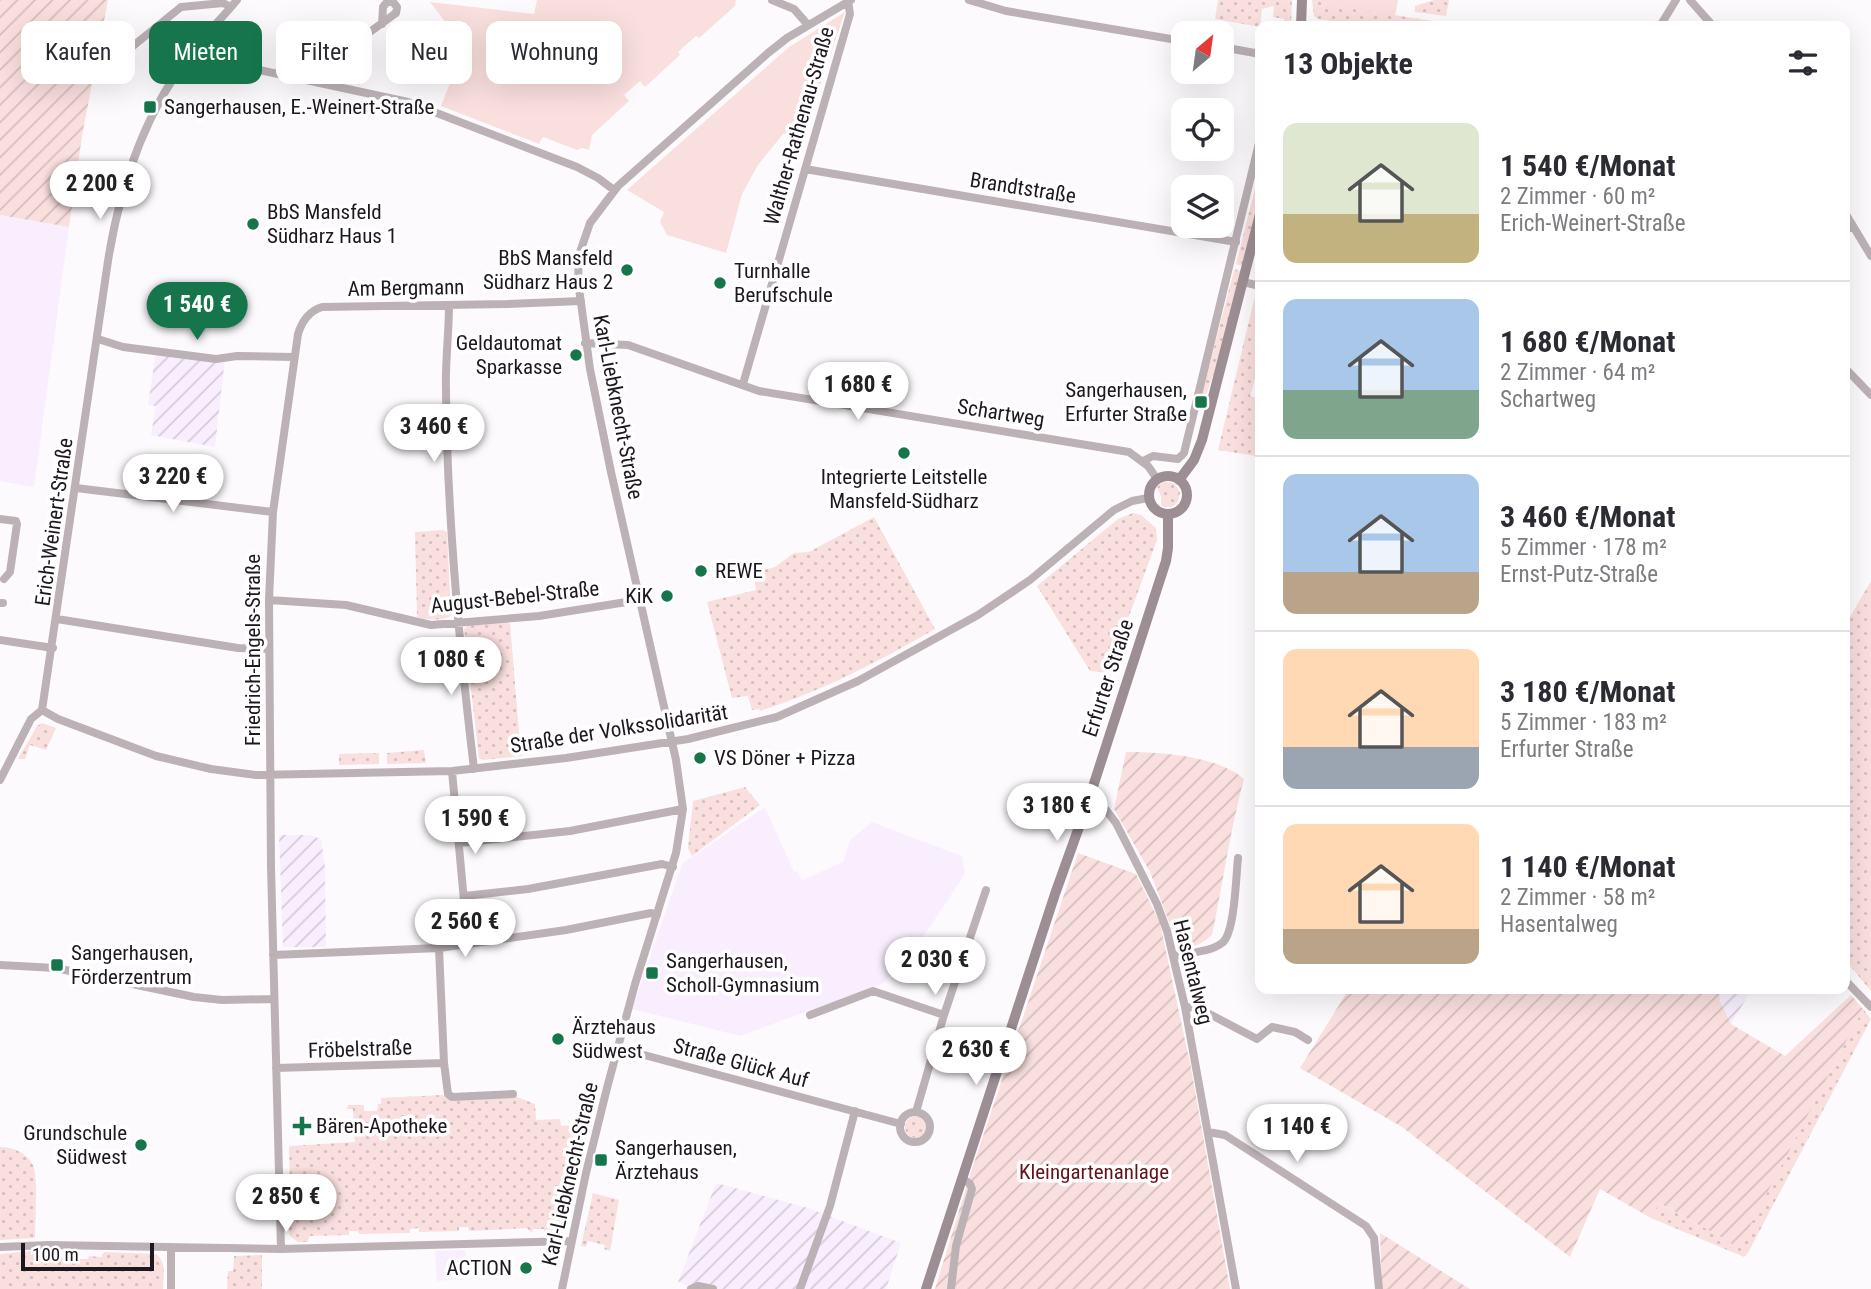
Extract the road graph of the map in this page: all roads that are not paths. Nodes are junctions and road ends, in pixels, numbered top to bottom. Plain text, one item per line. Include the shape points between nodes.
1 (772, 0) edge
2 (969, 0) edge
3 (1302, 0) edge
4 (1676, 0) edge
5 (1690, 0) edge
6 (849, 1) edge
7 (234, 3) edge
8 (219, 21) edge
9 (1301, 21) edge
10 (1663, 21) edge
11 (1709, 21) edge
12 (382, 24) dead end
13 (808, 25) junction
14 (372, 31) edge
15 (1171, 39) edge
16 (135, 44) edge
17 (1234, 49) edge
18 (1255, 53) edge
19 (171, 84) edge
20 (330, 84) edge
21 (1255, 161) edge
22 (805, 169) junction
23 (614, 190) junction
24 (1850, 221) edge
25 (1853, 226) junction
26 (1850, 228) edge
27 (1255, 234) edge
28 (1236, 243) junction
29 (1871, 256) edge
30 (1243, 282) junction
31 (1255, 285) edge
32 (581, 301) junction
33 (449, 305) junction
34 (315, 309) joint
35 (98, 339) junction
36 (585, 343) junction
37 (294, 357) junction
38 (1850, 373) edge
39 (743, 384) junction
40 (1871, 395) edge
41 (1143, 461) junction
42 (1157, 479) junction
43 (1179, 480) junction
44 (76, 488) junction
45 (1149, 498) junction
46 (273, 512) junction
47 (1168, 514) junction
48 (0, 519) edge
49 (4, 579) dead end
50 (270, 600) junction
51 (639, 600) junction
52 (57, 619) junction
53 (457, 622) junction
54 (0, 640) edge
55 (53, 648) junction
56 (269, 649) junction
57 (43, 710) junction
58 (672, 742) junction
59 (474, 769) junction
60 (453, 771) junction
61 (270, 775) junction
62 (0, 780) edge
63 (1088, 802) junction
64 (683, 809) junction
65 (459, 843) junction
66 (1238, 858) dead end
67 (673, 867) junction
68 (986, 890) dead end
69 (464, 896) junction
70 (657, 915) junction
71 (468, 944) junction
72 (439, 947) junction
73 (273, 955) junction
74 (1174, 956) junction
75 (0, 965) edge
76 (1850, 985) edge
77 (274, 999) junction
78 (1185, 1007) junction
79 (1871, 1007) edge
80 (810, 1015) dead end
81 (944, 1015) junction
82 (1308, 1040) dead end
83 (618, 1048) junction
84 (444, 1063) junction
85 (276, 1068) junction
86 (513, 1094) dead end
87 (855, 1111) junction
88 (916, 1112) junction
89 (901, 1124) junction
90 (1208, 1132) junction
91 (962, 1178) junction
92 (571, 1241) junction
93 (0, 1247) edge
94 (171, 1248) junction
95 (281, 1249) junction
96 (171, 1289) edge
97 (562, 1289) edge
98 (691, 1289) edge
99 (713, 1289) edge
100 (800, 1289) edge
101 (926, 1289) edge
102 (951, 1289) edge
103 (1236, 1289) edge
104 (1379, 1289) edge

1 - 13 street via 797,11
2 - 15 street via 997,9
3 - 9 main road
4 - 10 street
5 - 11 street
6 - 13 street, Karl-Liebknecht-Straße
6 - 22 street, Walther-Rathenau-Straße via 850,14
7 - 8 street, Erich-Weinert-Straße
7 - 16 street, Erich-Weinert-Straße via 181,7
12 - 14 street
13 - 23 street, Karl-Liebknecht-Straße via 768,53
17 - 18 street
19 - 35 street, Erich-Weinert-Straße via 155,109 128,172 112,237
20 - 23 street via 427,108 577,166
21 - 28 street
22 - 28 street, Brandtstraße
22 - 39 street, Walther-Rathenau-Straße
23 - 32 street, Karl-Liebknecht-Straße via 582,241 578,269
24 - 25 street
25 - 26 street
25 - 29 street
27 - 30 main road
28 - 41 street via 1184,453 1178,459 1153,456
30 - 31 street
30 - 43 main road via 1202,440
32 - 33 street, Am Bergmann
32 - 36 street, Karl-Liebknecht-Straße
33 - 34 street, Am Bergmann
33 - 53 street via 446,389
34 - 37 street, Friedrich-Engels-Straße via 300,327
35 - 37 street via 123,347 216,359
35 - 44 street, Erich-Weinert-Straße
36 - 39 street, Schartweg via 628,345
36 - 51 street, Karl-Liebknecht-Straße
37 - 46 street, Friedrich-Engels-Straße
38 - 40 street
39 - 41 street, Schartweg via 764,392 1124,451
41 - 42 street
42 - 43 main road
42 - 45 main road
43 - 47 main road via 1186,501
44 - 46 street
44 - 52 street, Erich-Weinert-Straße
45 - 47 main road via 1155,510
45 - 58 street, Straße der Volkssolidarität via 1114,510 1030,580 978,615 858,681 778,716
46 - 50 street, Friedrich-Engels-Straße
47 - 63 main road, Erfurter Straße via 1168,554
48 - 49 street via 17,524 10,572
50 - 53 street, August-Bebel-Straße via 346,605 422,624
50 - 56 street, Friedrich-Engels-Straße
51 - 53 street, August-Bebel-Straße via 539,616
51 - 58 street, Karl-Liebknecht-Straße
52 - 55 street, Erich-Weinert-Straße
52 - 56 street
53 - 59 street
54 - 55 street
55 - 57 street, Erich-Weinert-Straße
56 - 61 street, Friedrich-Engels-Straße
57 - 61 street, Straße der Volkssolidarität via 156,756 211,769
57 - 62 street via 31,719
58 - 59 street, Straße der Volkssolidarität
58 - 64 street, Karl-Liebknecht-Straße
59 - 60 street, Straße der Volkssolidarität
60 - 61 street, Straße der Volkssolidarität
60 - 65 street
61 - 73 street, Friedrich-Engels-Straße
63 - 74 street, Hasentalweg via 1105,810 1120,830 1157,904
63 - 91 main road, Erfurter Straße
64 - 65 street via 570,831
64 - 67 street, Karl-Liebknecht-Straße
65 - 69 street
66 - 74 street via 1225,940 1215,947
67 - 69 street via 662,864
67 - 70 street, Karl-Liebknecht-Straße
68 - 81 street
69 - 71 street
70 - 71 street
70 - 83 street, Karl-Liebknecht-Straße
71 - 72 street
72 - 73 street
72 - 84 street, Fröbelstraße
73 - 77 street, Friedrich-Engels-Straße
74 - 78 street, Hasentalweg
75 - 77 street via 56,968 194,997
76 - 79 street
77 - 85 street, Friedrich-Engels-Straße
78 - 82 street via 1198,1008 1257,1039 1272,1027
78 - 90 street, Hasentalweg
80 - 81 street via 873,991
81 - 88 street
83 - 87 street, Straße Glück Auf
83 - 92 street, Karl-Liebknecht-Straße
84 - 85 street, Fröbelstraße
84 - 86 street, Fröbelstraße via 447,1094 452,1097
85 - 95 street, Friedrich-Engels-Straße
87 - 89 street, Straße Glück Auf
87 - 100 street via 830,1206
88 - 89 street via 907,1114
88 - 89 street, Straße Glück Auf via 930,1124 922,1140 908,1140
90 - 103 street, Hasentalweg
90 - 104 street via 1225,1135 1366,1226 1374,1238
91 - 101 main road, Erfurter Straße
91 - 102 street via 972,1189 956,1246
92 - 95 street
92 - 97 street, Karl-Liebknecht-Straße
93 - 94 street
94 - 95 street
94 - 96 street
98 - 99 street

